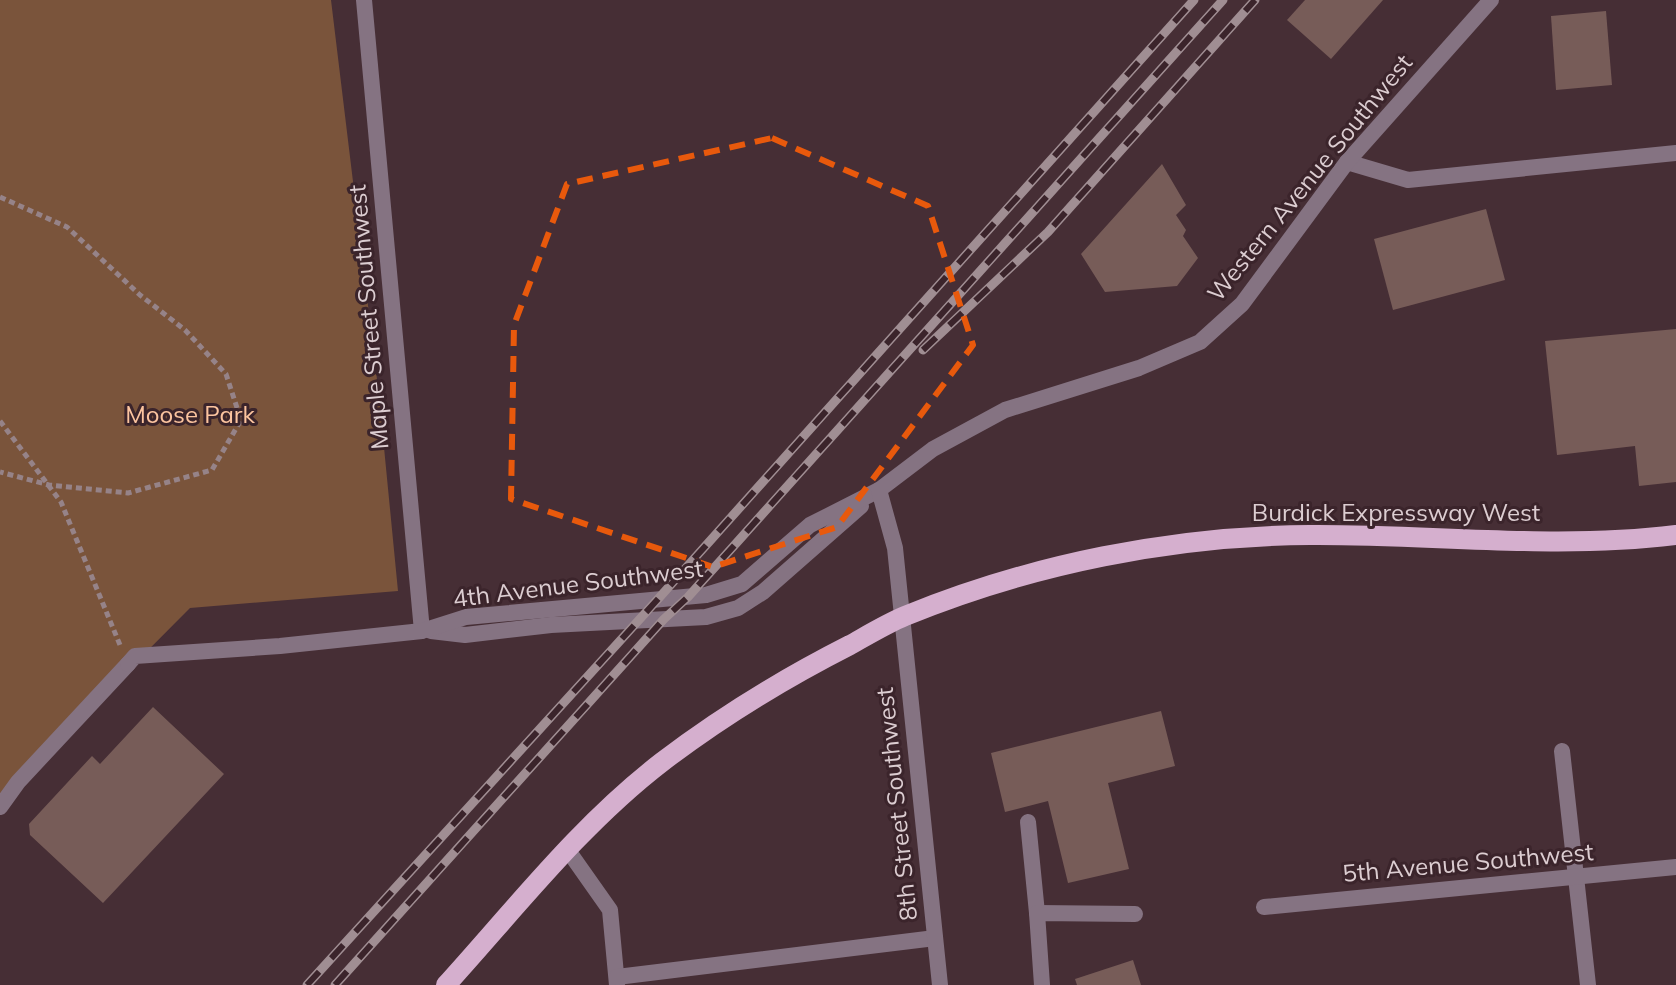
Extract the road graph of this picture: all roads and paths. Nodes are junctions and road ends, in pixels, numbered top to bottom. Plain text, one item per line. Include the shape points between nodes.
1 (364, 0) edge
2 (1491, 0) edge
3 (1676, 153) edge
4 (1347, 162) junction
5 (0, 197) edge
6 (0, 421) edge
7 (0, 472) edge
8 (49, 485) junction
9 (879, 490) junction
10 (1676, 535) edge
11 (902, 617) junction
12 (422, 631) junction
13 (128, 664) junction
14 (1562, 751) dead end
15 (0, 807) edge
16 (1028, 822) dead end
17 (567, 849) junction
18 (1676, 867) edge
19 (1576, 877) junction
20 (1264, 907) dead end
21 (1037, 913) junction
22 (1135, 914) dead end
23 (935, 938) junction
24 (617, 981) edge
25 (446, 985) edge
26 (940, 985) edge
27 (1042, 985) edge
28 (1588, 985) edge

1 - 12 street, Maple Street Southwest
2 - 4 street, Western Avenue Southwest
3 - 4 street via 1408,180
4 - 9 street, Western Avenue Southwest via 1242,304 1200,342 1149,365 1005,410 933,449
5 - 8 path via 67,227 185,330 226,374 241,420 212,470 128,493
6 - 8 path
7 - 8 path
8 - 13 path via 61,502
9 - 11 street via 895,548
9 - 12 street, 4th Avenue Southwest via 738,608 706,617 465,635
10 - 11 main road, Burdick Expressway West via 1586,540 1308,535 1148,548 1020,577
11 - 17 main road, Burdick Expressway West via 718,722 661,763
11 - 23 street, 8th Street Southwest
12 - 13 street, 4th Avenue Southwest via 135,656
13 - 15 street
14 - 19 street
16 - 21 street
17 - 24 street via 610,910
17 - 25 main road, Burdick Expressway West
18 - 19 street, 5th Avenue Southwest
19 - 20 street, 5th Avenue Southwest
19 - 28 street
21 - 22 street
21 - 27 street
23 - 24 street
23 - 26 street, 8th Street Southwest

